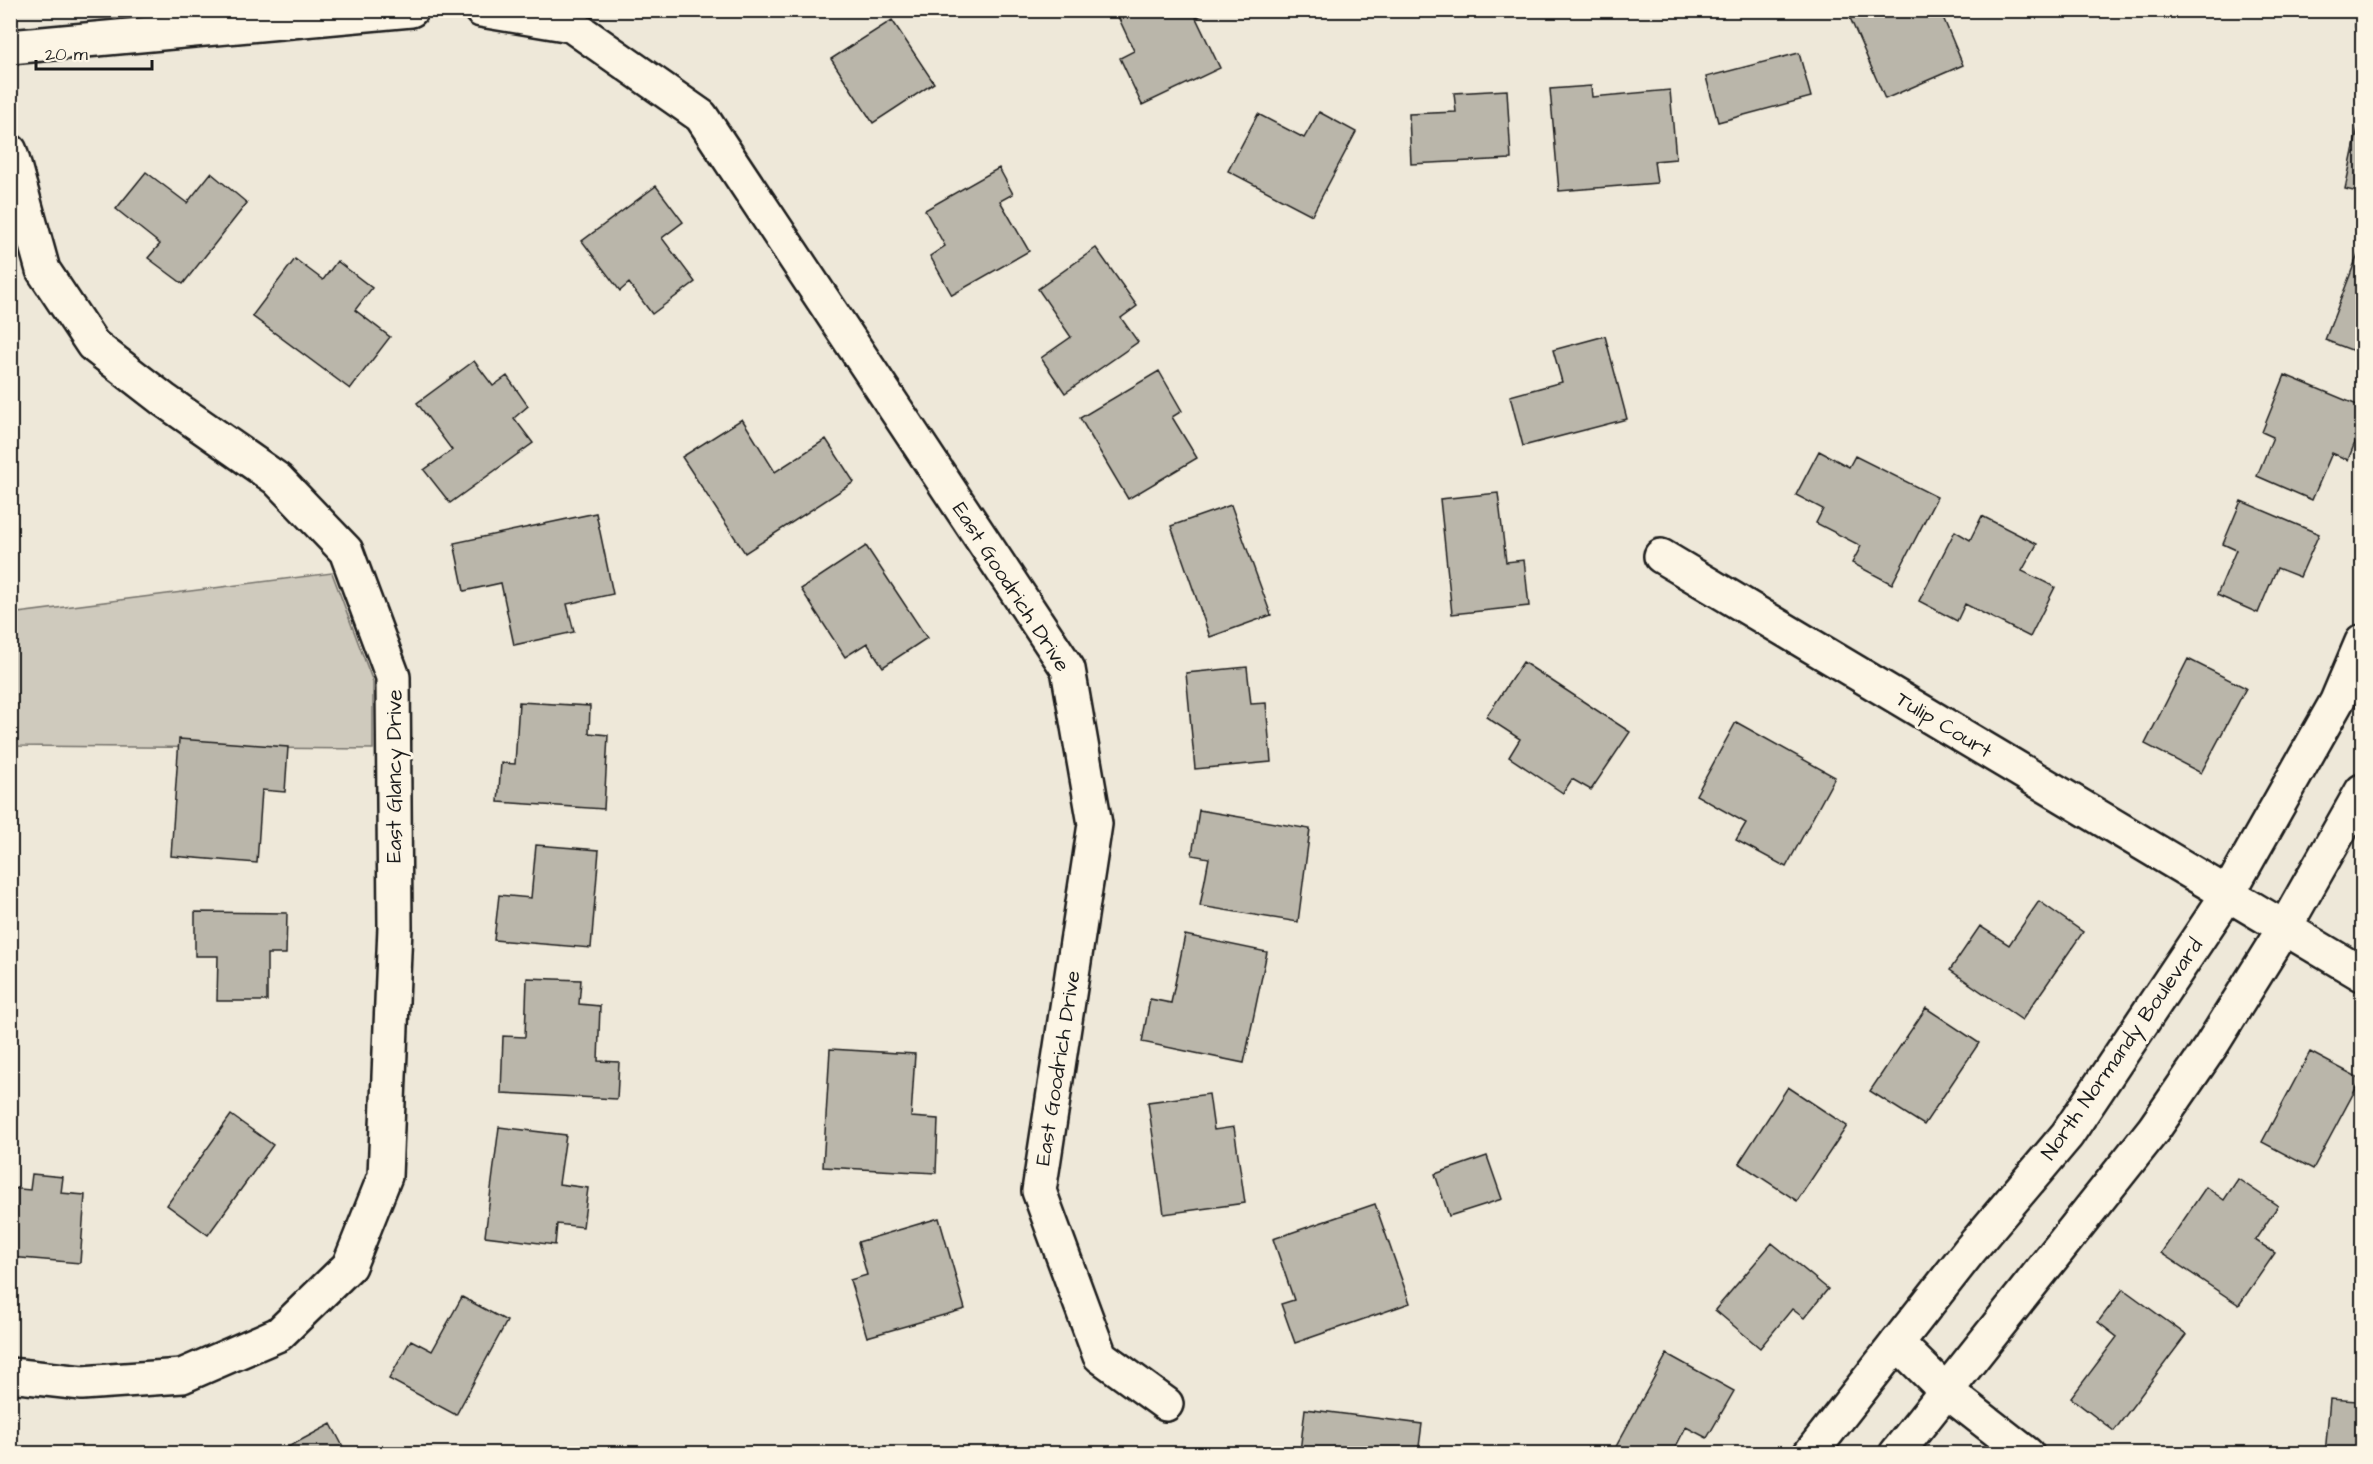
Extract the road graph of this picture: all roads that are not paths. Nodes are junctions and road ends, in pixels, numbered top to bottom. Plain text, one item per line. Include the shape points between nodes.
1 (411, 10) edge
2 (481, 10) edge
3 (10, 47) edge
4 (10, 152) edge
5 (1661, 556) dead end
6 (2362, 642) edge
7 (2362, 791) edge
8 (2228, 894) junction
9 (2286, 927) junction
10 (2362, 974) edge
11 (1897, 1342) junction
12 (10, 1375) edge
13 (1945, 1390) junction
14 (1166, 1404) dead end
15 (1810, 1454) edge
16 (1896, 1454) edge
17 (2027, 1454) edge

1 - 3 street
2 - 14 street, East Goodrich Drive via 571,25 701,116 1068,669 1095,824 1039,1191 1100,1356
4 - 12 street, East Glancy Drive via 43,270 93,345 276,479 346,551 393,677 394,927 385,1176 349,1266 279,1334 182,1376 82,1383
5 - 8 street, Tulip Court
6 - 8 street, North Normandy Boulevard via 2337,701
7 - 9 street
8 - 9 street, Tulip Court
8 - 11 street, North Normandy Boulevard via 2067,1135
9 - 10 street, Tulip Court
9 - 13 street via 2154,1129
11 - 13 street
11 - 15 street, North Normandy Boulevard
13 - 16 street
13 - 17 street

